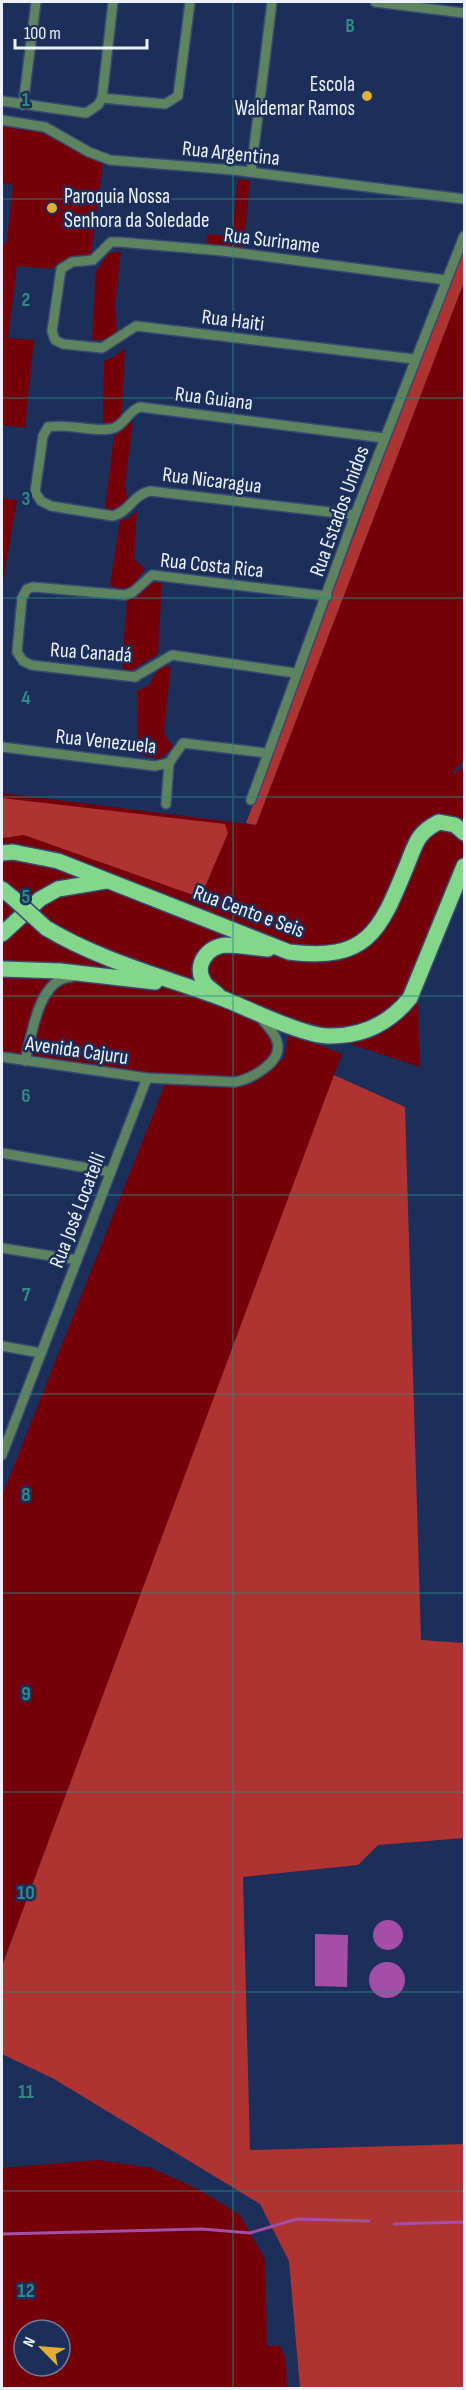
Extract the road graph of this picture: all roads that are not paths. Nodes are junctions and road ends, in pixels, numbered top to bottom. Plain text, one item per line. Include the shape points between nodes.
1 (36, 2) edge
2 (113, 2) edge
3 (190, 2) edge
4 (272, 2) edge
5 (375, 2) edge
6 (465, 13) edge
7 (102, 98) junction
8 (2, 101) edge
9 (22, 105) junction
10 (2, 120) edge
11 (251, 172) junction
12 (465, 199) edge
13 (465, 236) edge
14 (446, 280) junction
15 (55, 340) joint
16 (414, 359) junction
17 (384, 438) junction
18 (40, 501) joint
19 (355, 515) junction
20 (327, 596) junction
21 (23, 661) joint
22 (296, 673) junction
23 (2, 747) edge
24 (266, 753) junction
25 (169, 763) junction
26 (251, 800) dead end
27 (166, 804) dead end
28 (465, 833) edge
29 (2, 853) edge
30 (465, 866) edge
31 (109, 881) junction
32 (7, 893) edge
33 (2, 934) edge
34 (289, 952) junction
35 (2, 969) edge
36 (96, 975) junction
37 (176, 984) junction
38 (222, 999) junction
39 (258, 1013) junction
40 (2, 1057) edge
41 (26, 1061) junction
42 (147, 1078) junction
43 (2, 1153) edge
44 (111, 1172) junction
45 (2, 1248) edge
46 (77, 1260) junction
47 (2, 1346) edge
48 (41, 1353) junction
49 (3, 1445) edge
50 (2, 1455) edge

1 - 9 street
2 - 7 street
3 - 7 street via 178,96 165,104
4 - 11 street
5 - 6 street
7 - 9 street via 87,113
8 - 9 street
10 - 11 street, Rua Argentina via 45,127 110,160
11 - 12 street, Rua Argentina
13 - 14 street, Rua Estados Unidos
14 - 15 street, Rua Suriname via 223,251 111,242 93,260 72,262 61,269 52,331
14 - 16 street, Rua Estados Unidos
15 - 16 street, Rua Haiti via 102,348 136,326
16 - 17 street, Rua Estados Unidos
17 - 18 street, Rua Guiana via 140,407 118,427 108,430 62,424 48,427 43,436 35,492
17 - 19 street, Rua Estados Unidos
18 - 19 street, Rua Nicaragua via 113,516 122,513 140,494 150,491
19 - 20 street, Rua Estados Unidos
20 - 21 street, Rua Costa Rica via 152,575 125,595 33,587 22,598 16,652
20 - 22 street, Rua Estados Unidos
21 - 22 street, Rua Canadá via 135,677 172,655
22 - 24 street, Rua Estados Unidos
23 - 25 street, Rua Venezuela via 155,766
24 - 25 street, Rua Venezuela via 183,742
24 - 26 street, Rua Estados Unidos
25 - 27 street
28 - 34 main road, Rua Cento e Seis via 455,825 439,822 420,834 390,907 373,933 357,946 319,956
29 - 31 main road, Rua Cento e Seis via 58,861
30 - 39 main road via 410,998 396,1016 351,1035 324,1036
31 - 33 main road via 58,889 40,899
31 - 34 main road, Rua Cento e Seis
32 - 37 main road, bridge via 46,928 65,939
34 - 38 main road via 226,945 207,952 202,961 203,981
35 - 36 main road
36 - 37 main road
36 - 41 street via 63,977 49,989
37 - 38 main road
38 - 39 main road
39 - 42 street, Avenida Cajuru via 277,1038 279,1048 275,1058 249,1079 235,1082
40 - 41 street, Avenida Cajuru
41 - 42 street, Avenida Cajuru
42 - 44 street, Rua José Locatelli
43 - 44 street
44 - 46 street, Rua José Locatelli
45 - 46 street
46 - 48 street, Rua José Locatelli
47 - 48 street
48 - 49 street, Rua José Locatelli
49 - 50 street, Rua José Locatelli

